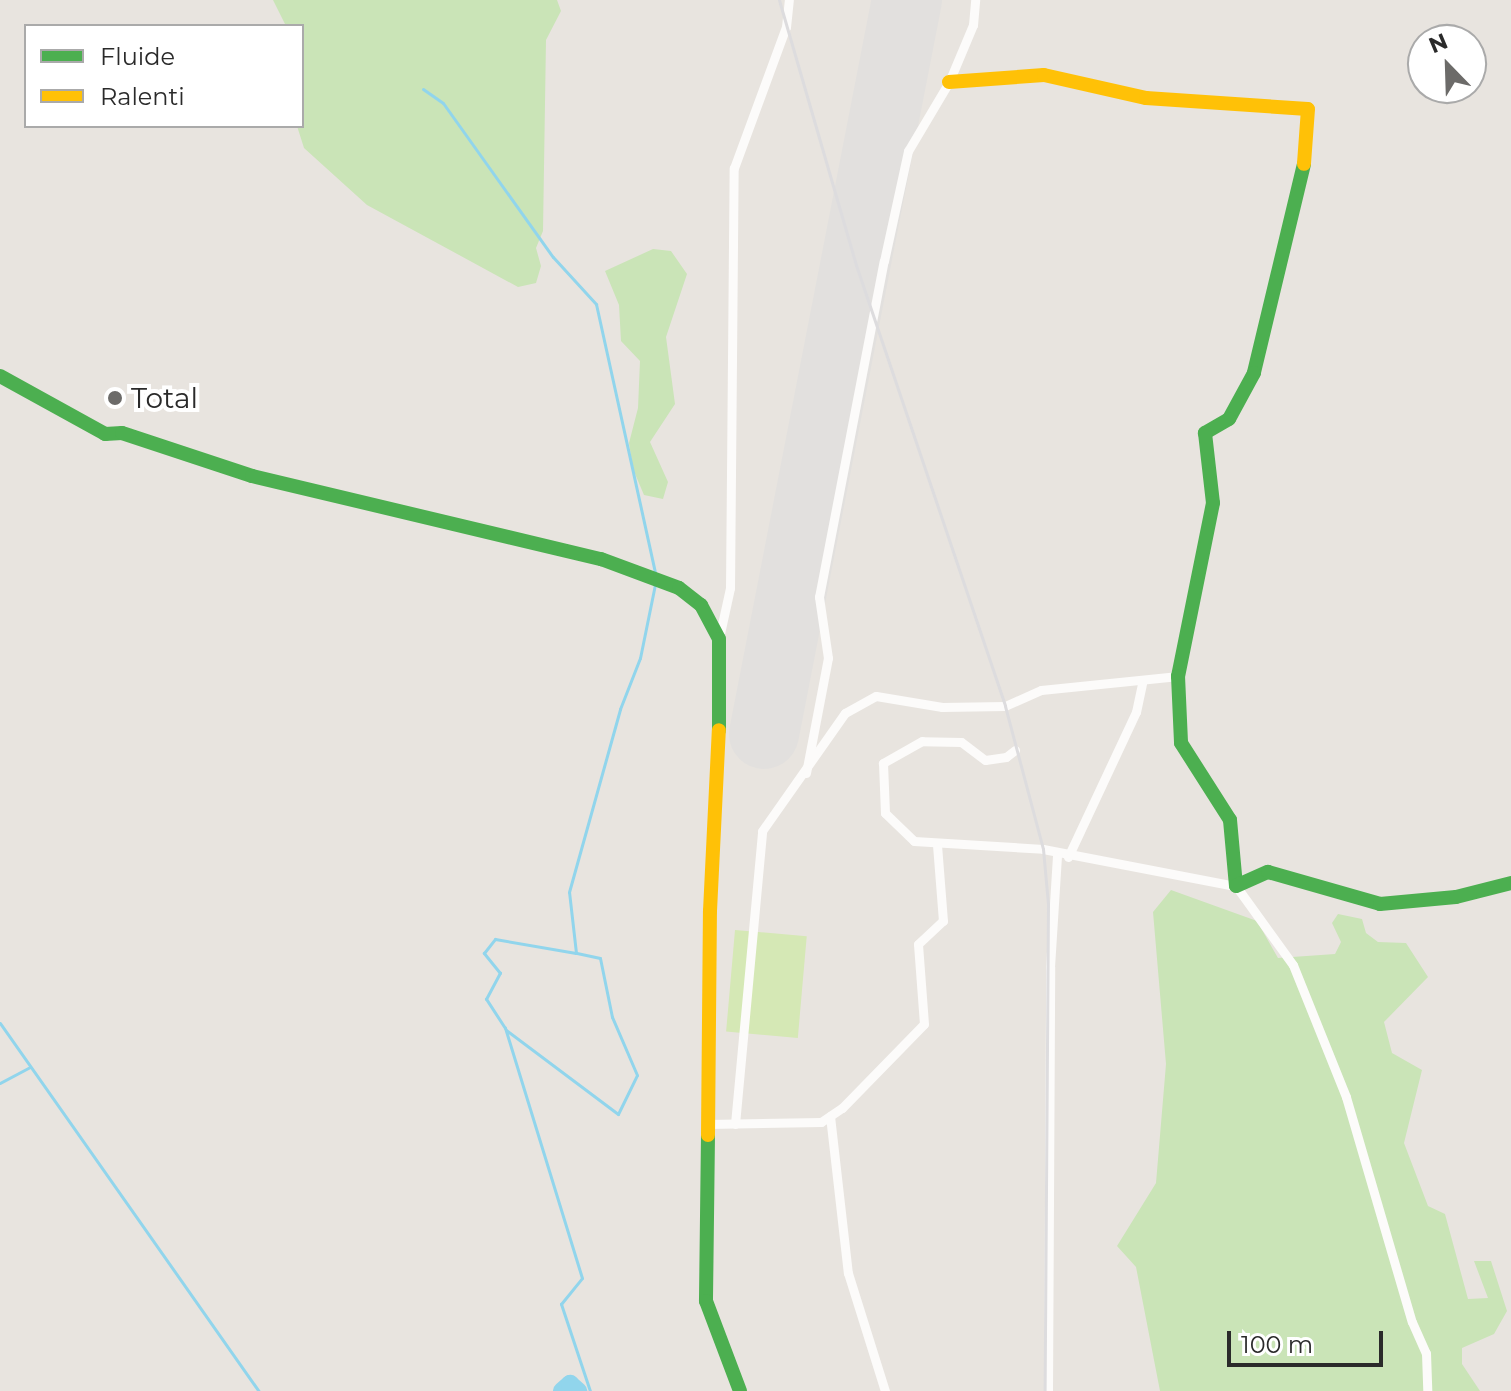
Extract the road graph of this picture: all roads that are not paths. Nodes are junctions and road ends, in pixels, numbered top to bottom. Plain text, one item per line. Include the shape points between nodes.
1 (789, 0) edge
2 (975, 0) edge
3 (949, 82) junction
4 (0, 376) edge
5 (719, 639) junction
6 (1178, 676) junction
7 (1142, 683) junction
8 (1015, 750) dead end
9 (806, 773) junction
10 (937, 845) junction
11 (1057, 856) junction
12 (1068, 857) junction
13 (1511, 883) edge
14 (1236, 886) junction
15 (830, 1116) junction
16 (708, 1124) junction
17 (735, 1124) junction
18 (740, 1391) edge
19 (885, 1391) edge
20 (1048, 1391) edge
21 (1427, 1391) edge

1 - 5 street via 786,27 734,168 730,588
2 - 3 street via 973,25
3 - 6 main road via 1044,75 1146,98 1308,109 1303,185 1254,373 1229,419 1205,433 1213,503
3 - 9 street via 908,151 884,261 819,597 828,658
4 - 5 main road via 105,434 122,433 252,476 601,559 679,588 701,605
5 - 16 main road via 721,764 712,868
6 - 7 street
6 - 14 main road via 1181,743 1230,820
7 - 9 street via 1041,690 1005,706 942,707 876,696 845,713
7 - 12 street via 1136,712
8 - 10 street via 985,760 961,742 922,741 883,763 885,813 914,841
9 - 17 street via 776,804 762,831
10 - 11 street via 965,848 988,843 1043,849
10 - 15 street via 943,921 918,944 924,1024
11 - 12 street
11 - 20 street via 1050,967
12 - 14 street
13 - 14 main road via 1456,897 1380,904 1268,872
14 - 21 street via 1293,965 1346,1097 1412,1322 1426,1353
15 - 17 street via 821,1122
15 - 19 street via 848,1273
16 - 17 street
16 - 18 main road via 706,1301

